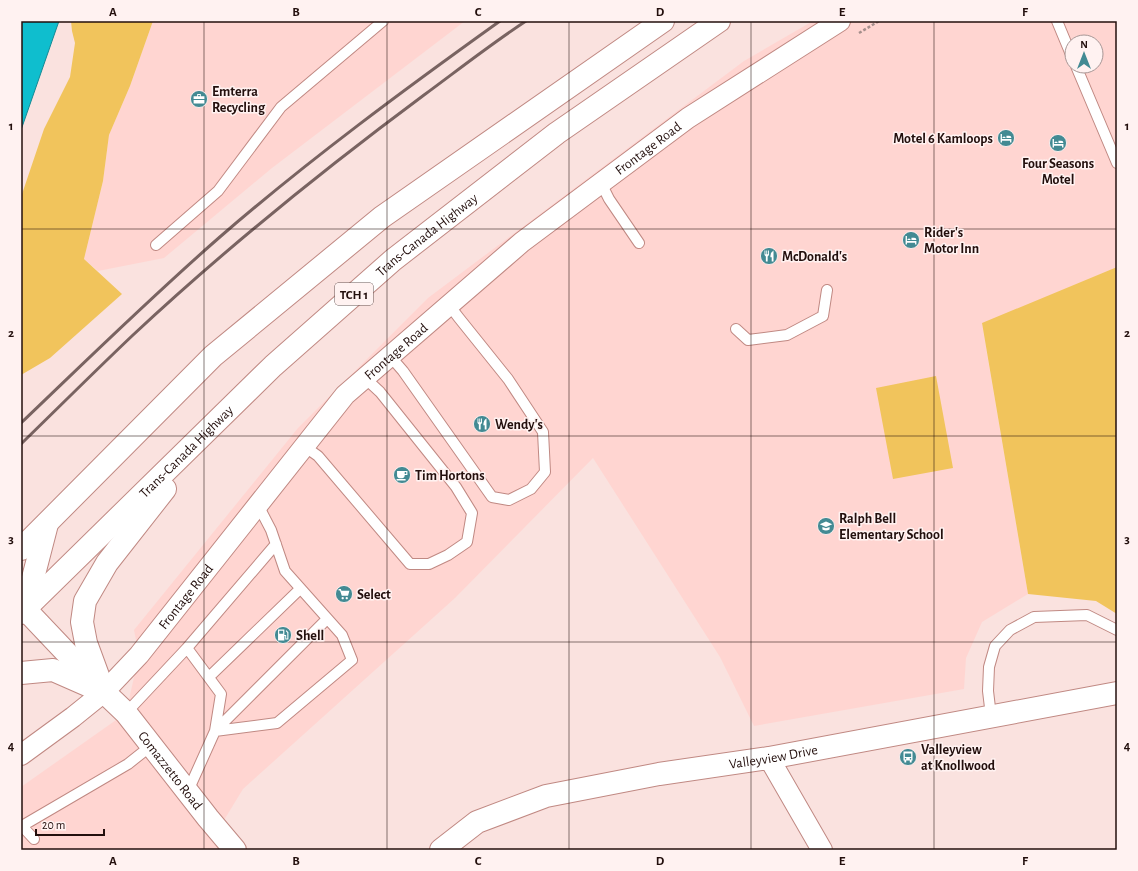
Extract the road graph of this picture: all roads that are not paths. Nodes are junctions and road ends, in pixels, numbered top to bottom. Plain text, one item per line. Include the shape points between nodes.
1 (383, 21) edge
2 (663, 21) edge
3 (719, 21) edge
4 (840, 21) edge
5 (1057, 21) edge
6 (1064, 37) edge
7 (1079, 74) edge
8 (1117, 163) edge
9 (601, 183) junction
10 (638, 243) dead end
11 (156, 245) dead end
12 (826, 290) dead end
13 (449, 305) junction
14 (736, 329) dead end
15 (390, 356) junction
16 (273, 366) junction
17 (365, 378) junction
18 (304, 446) junction
19 (258, 505) junction
20 (47, 523) junction
21 (276, 544) junction
22 (21, 549) edge
23 (300, 589) junction
24 (23, 611) edge
25 (327, 619) junction
26 (1117, 630) edge
27 (188, 648) junction
28 (21, 673) edge
29 (208, 677) junction
30 (104, 692) junction
31 (1117, 693) edge
32 (126, 713) junction
33 (991, 716) junction
34 (215, 730) junction
35 (152, 745) junction
36 (21, 755) edge
37 (769, 758) junction
38 (188, 792) junction
39 (22, 825) edge
40 (34, 839) dead end
41 (235, 850) edge
42 (441, 850) edge
43 (822, 850) edge

1 - 11 lane via 281,107 218,191
2 - 20 main road via 382,217 213,356
3 - 16 main road, Trans-Canada Highway / TCH 1 via 558,133 393,260
4 - 9 street, Frontage Road via 688,118
5 - 6 lane
7 - 8 lane
9 - 10 lane
9 - 13 street, Frontage Road via 522,242
12 - 14 lane via 823,316 787,335 748,340
13 - 15 street, Frontage Road
13 - 15 lane via 508,379 543,432 545,472 531,489 509,500 492,497
15 - 17 street, Frontage Road
16 - 24 main road, Trans-Canada Highway / TCH 1
16 - 30 main road via 161,492 107,563 85,601 82,622 86,643
17 - 18 street, Frontage Road via 345,395
17 - 18 lane via 380,392 456,487 472,513 468,542 430,564 410,564 318,456
18 - 19 street, Frontage Road
19 - 21 lane
19 - 30 street, Frontage Road via 139,655
20 - 22 main road
20 - 24 main road
21 - 23 lane via 284,571
21 - 27 lane
23 - 25 lane
23 - 29 lane
24 - 30 main road, Comazzetto Road
25 - 34 lane
25 - 34 lane via 342,635 352,660 277,723
26 - 33 lane via 1087,615 1034,617 1010,630 995,646 989,667
27 - 29 lane
27 - 32 lane
28 - 30 main road via 53,670
29 - 34 lane via 221,694
30 - 32 main road, Comazzetto Road
30 - 36 street, Frontage Road
31 - 33 main road, Valleyview Drive
32 - 35 main road, Comazzetto Road
33 - 37 main road, Valleyview Drive
34 - 38 lane
35 - 38 main road, Comazzetto Road
35 - 39 lane via 128,764
37 - 42 main road, Valleyview Drive via 659,774 546,796 477,822
37 - 43 street
38 - 41 main road, Comazzetto Road
39 - 40 lane

